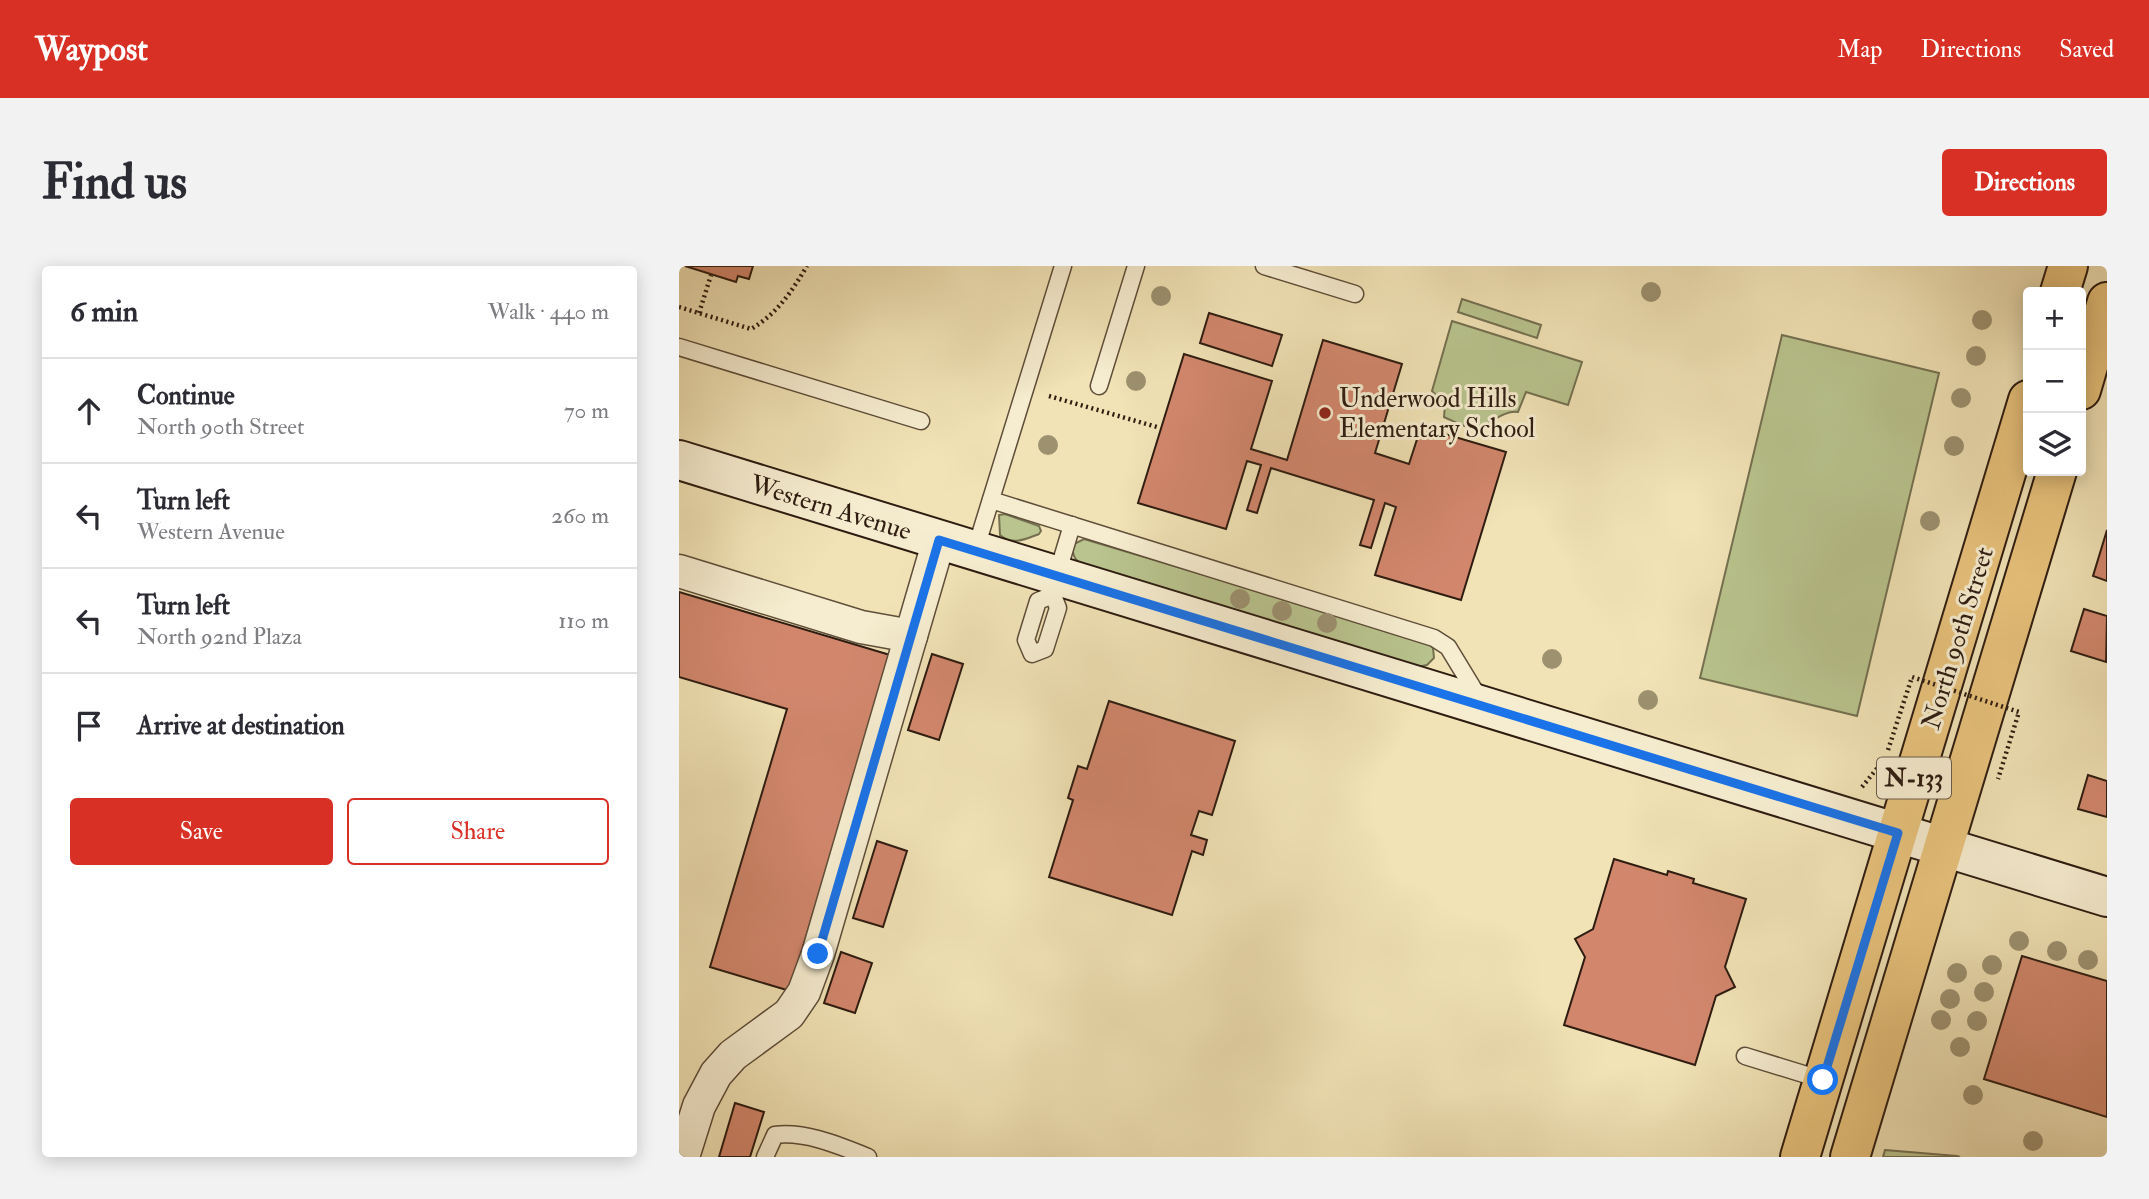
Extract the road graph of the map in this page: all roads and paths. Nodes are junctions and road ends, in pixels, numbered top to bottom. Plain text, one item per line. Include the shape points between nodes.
1 (807, 266) edge
2 (1063, 266) edge
3 (1136, 266) edge
4 (1264, 266) edge
5 (2068, 266) edge
6 (711, 275) dead end
7 (2062, 287) edge
8 (1355, 294) dead end
9 (2107, 302) edge
10 (679, 307) edge
11 (699, 313) junction
12 (679, 346) edge
13 (2091, 381) edge
14 (1099, 386) dead end
15 (1049, 396) dead end
16 (2024, 413) edge
17 (921, 421) dead end
18 (1157, 427) dead end
19 (679, 460) edge
20 (2055, 476) edge
21 (991, 500) junction
22 (1072, 525) junction
23 (939, 540) junction
24 (975, 551) junction
25 (679, 571) edge
26 (1055, 586) junction
27 (911, 636) junction
28 (1484, 706) junction
29 (1998, 779) dead end
30 (1862, 787) dead end
31 (1898, 833) junction
32 (1944, 847) junction
33 (2107, 897) edge
34 (1745, 1056) dead end
35 (1823, 1080) junction
36 (864, 1156) edge
37 (683, 1157) edge
38 (765, 1157) edge
39 (1800, 1157) edge
40 (1850, 1157) edge

1 - 11 path via 784,302 751,329
2 - 21 lane
3 - 14 lane
4 - 8 lane
5 - 7 main road
6 - 11 path
9 - 13 main road
10 - 11 path
12 - 17 lane
15 - 18 path
16 - 31 main road, North 90th Street / N-133
19 - 23 street, Western Avenue
20 - 32 main road, North 90th Street / N-133
21 - 22 lane
21 - 24 lane
22 - 26 lane
22 - 28 lane via 1434,638 1448,647
23 - 24 street, Western Avenue
23 - 27 street
24 - 26 street, Western Avenue
25 - 27 street via 861,627
26 - 28 street, Western Avenue
27 - 37 street via 804,992 789,1014 733,1055 716,1074 699,1106
28 - 31 street, Western Avenue
29 - 30 path, bridge via 2019,712 1912,677 1882,765
31 - 32 street, Western Avenue
31 - 35 main road, North 90th Street / N-133
32 - 33 street, Western Avenue
32 - 40 main road, North 90th Street / N-133
34 - 35 lane
35 - 39 main road, North 90th Street / N-133
36 - 38 lane via 783,1134 775,1135

